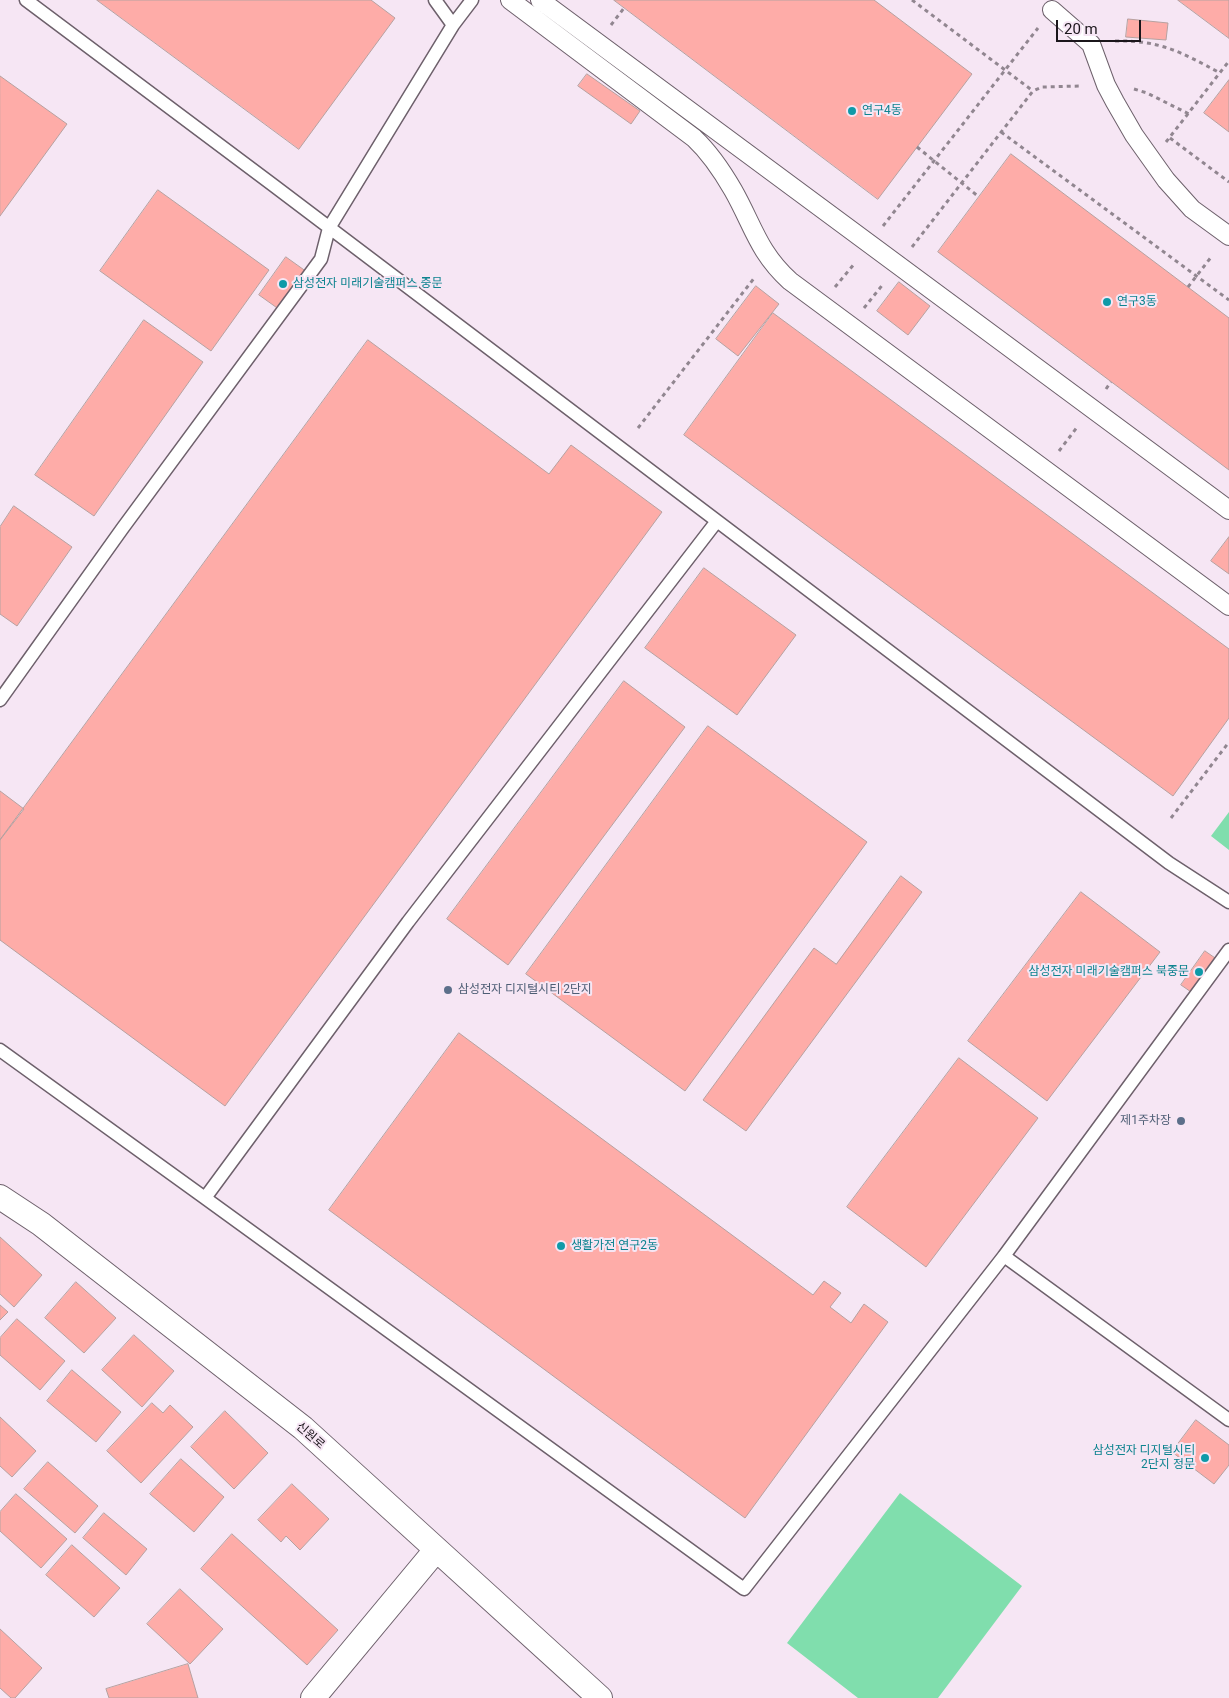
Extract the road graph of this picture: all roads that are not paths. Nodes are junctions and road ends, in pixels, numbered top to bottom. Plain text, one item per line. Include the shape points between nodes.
1 (26, 0) edge
2 (435, 0) edge
3 (472, 0) edge
4 (510, 0) edge
5 (540, 0) edge
6 (1052, 10) road end
7 (453, 25) junction
8 (329, 228) junction
9 (1229, 236) edge
10 (1229, 510) edge
11 (717, 522) junction
12 (1229, 606) edge
13 (0, 700) edge
14 (1229, 902) edge
15 (1229, 950) edge
16 (0, 1050) edge
17 (0, 1197) edge
18 (205, 1198) junction
19 (1004, 1256) junction
20 (1229, 1420) edge
21 (436, 1550) junction
22 (312, 1698) edge
23 (600, 1698) edge

1 - 8 lane
2 - 7 lane
3 - 7 lane
4 - 12 street via 706,149 734,192 769,258 790,281
5 - 10 street
6 - 9 street via 1091,44 1106,85 1134,135 1166,180 1192,209
7 - 8 lane
8 - 11 lane
8 - 13 lane via 321,260 122,528
11 - 14 lane via 1169,863
11 - 18 lane via 408,922
15 - 19 lane
16 - 18 lane
17 - 21 street, 신원로 via 41,1224 303,1428
18 - 19 lane via 744,1589
19 - 20 lane
21 - 22 street
21 - 23 street, 신원로

